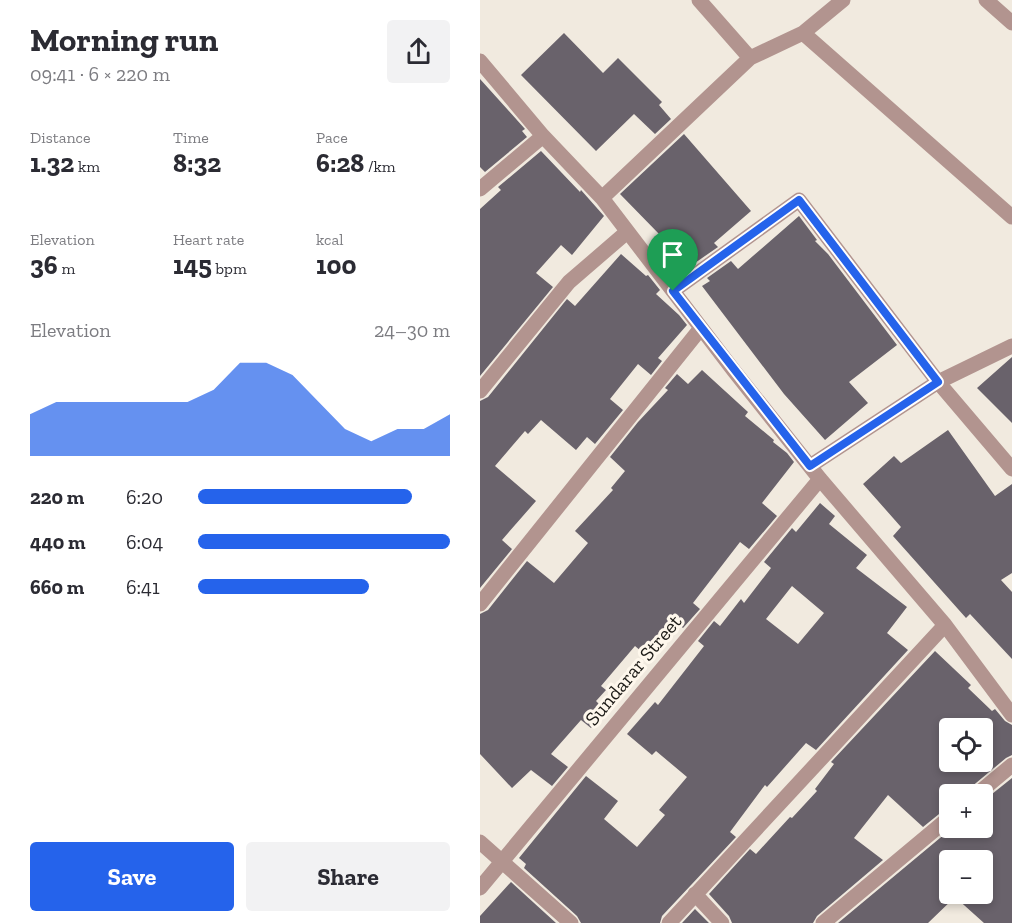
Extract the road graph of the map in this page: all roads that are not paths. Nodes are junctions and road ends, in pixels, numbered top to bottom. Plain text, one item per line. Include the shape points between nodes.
1 (699, 0) edge
2 (843, 0) edge
3 (986, 0) edge
4 (1012, 23) edge
5 (803, 33) junction
6 (750, 58) junction
7 (480, 61) edge
8 (543, 136) junction
9 (480, 189) edge
10 (602, 198) junction
11 (1012, 217) edge
12 (627, 232) junction
13 (673, 291) junction
14 (701, 328) junction
15 (1012, 346) edge
16 (938, 382) junction
17 (480, 391) edge
18 (810, 466) junction
19 (1012, 469) edge
20 (820, 479) junction
21 (480, 604) edge
22 (945, 625) junction
23 (1012, 715) edge
24 (1012, 765) edge
25 (989, 784) edge
26 (939, 826) edge
27 (480, 842) edge
28 (501, 861) junction
29 (480, 888) edge
30 (695, 894) junction
31 (571, 923) edge
32 (669, 923) edge
33 (722, 923) edge
34 (823, 923) edge

1 - 6 street
2 - 5 street
3 - 4 street
5 - 6 street
5 - 11 street
6 - 10 street
7 - 8 street
8 - 9 street
8 - 10 street
10 - 12 street
12 - 13 street
12 - 17 street via 569,282
13 - 14 street
13 - 16 street via 799,200
14 - 18 street
14 - 21 street
15 - 16 street
16 - 18 street
16 - 19 street
18 - 20 street
20 - 22 street
20 - 28 street, Sundarar Street
22 - 23 street
22 - 30 street
24 - 25 street
26 - 34 street
27 - 28 street
28 - 29 street, Sundarar Street
28 - 31 street
30 - 32 street
30 - 33 street

